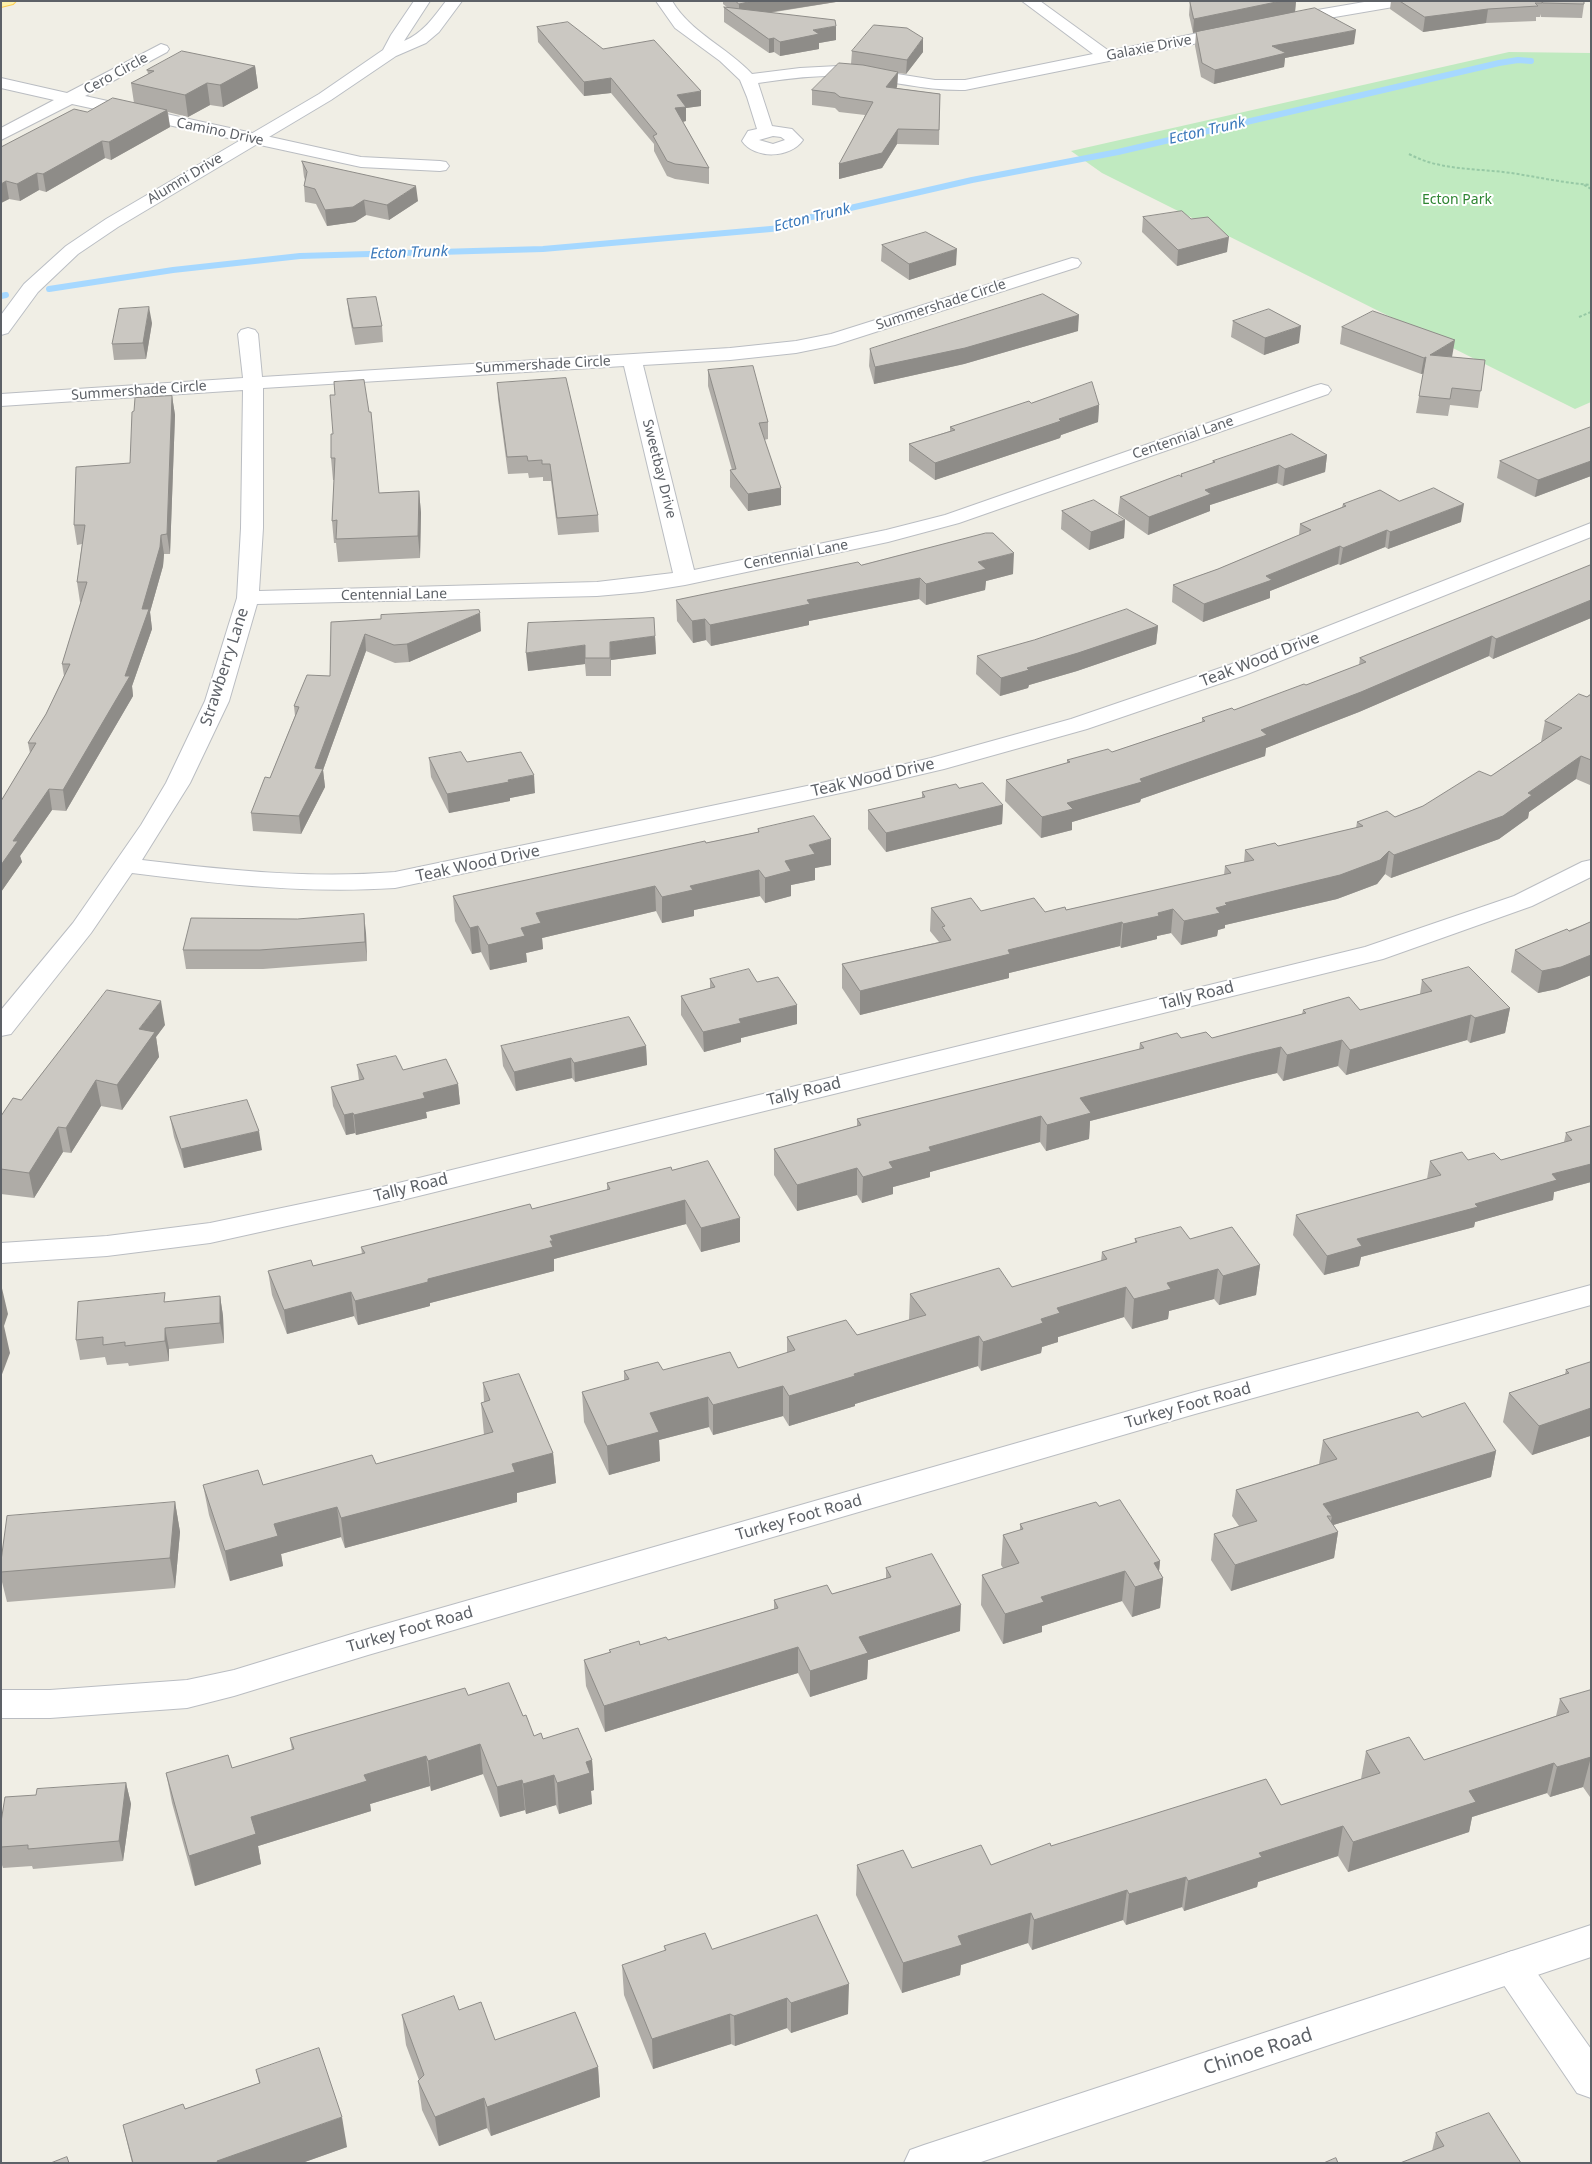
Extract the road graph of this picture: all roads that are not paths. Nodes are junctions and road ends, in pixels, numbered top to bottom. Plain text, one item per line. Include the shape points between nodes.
1 (8, 1) edge
2 (422, 1) edge
3 (454, 1) edge
4 (664, 1) edge
5 (1030, 1) edge
6 (1326, 1) edge
7 (1400, 1) edge
8 (1, 2) edge
9 (1340, 10) junction
10 (1272, 24) edge
11 (1252, 28) edge
12 (161, 49) dead end
13 (390, 53) junction
14 (1105, 56) junction
15 (748, 79) junction
16 (1, 83) edge
17 (70, 98) junction
18 (766, 132) dead end
19 (1, 135) edge
20 (251, 139) junction
21 (440, 166) dead end
22 (1072, 263) dead end
23 (1, 329) edge
24 (248, 334) dead end
25 (632, 360) junction
26 (253, 382) junction
27 (1321, 390) dead end
28 (1, 400) edge
29 (1591, 529) edge
30 (685, 578) junction
31 (248, 598) junction
32 (125, 865) junction
33 (1591, 867) edge
34 (1, 1028) edge
35 (1, 1253) edge
36 (1591, 1295) edge
37 (1, 1704) edge
38 (1591, 1940) edge
39 (1512, 1967) junction
40 (1591, 2080) edge
41 (924, 2163) edge

1 - 8 main road
2 - 13 street, Alumni Drive
3 - 13 street, Alumni Drive via 420,40
4 - 15 street via 682,27 732,63
5 - 14 street
6 - 9 street
7 - 9 street
9 - 10 street
11 - 14 street, Galaxie Drive
12 - 17 street, Cero Circle
13 - 20 street, Alumni Drive via 325,97
14 - 15 street, Galaxie Drive via 987,82 938,86 839,71
15 - 18 street
16 - 17 street, Camino Drive
17 - 19 street, Cero Circle
17 - 20 street, Camino Drive
20 - 21 street, Camino Drive via 361,162
20 - 23 street, Alumni Drive via 72,250 31,288
22 - 25 street, Summershade Circle via 811,344 765,351
24 - 26 street, Strawberry Lane
25 - 26 street, Summershade Circle
25 - 30 street, Sweetbay Drive
26 - 28 street, Summershade Circle
26 - 31 street, Strawberry Lane
27 - 30 street, Centennial Lane via 952,519 888,536
29 - 32 street, Teak Wood Drive via 1188,688 1070,726 936,764 850,784 395,880 336,885 286,884
30 - 31 street, Centennial Lane via 597,589
31 - 32 street, Strawberry Lane via 217,701 200,740 173,791
32 - 34 street, Strawberry Lane via 82,928
33 - 35 street, Tally Road via 1523,901 1374,953 382,1196 210,1233 107,1246
36 - 37 street, Turkey Foot Road via 1195,1403 234,1683 187,1694 109,1701
38 - 39 street, Chinoe Road
39 - 40 street
39 - 41 street, Chinoe Road

